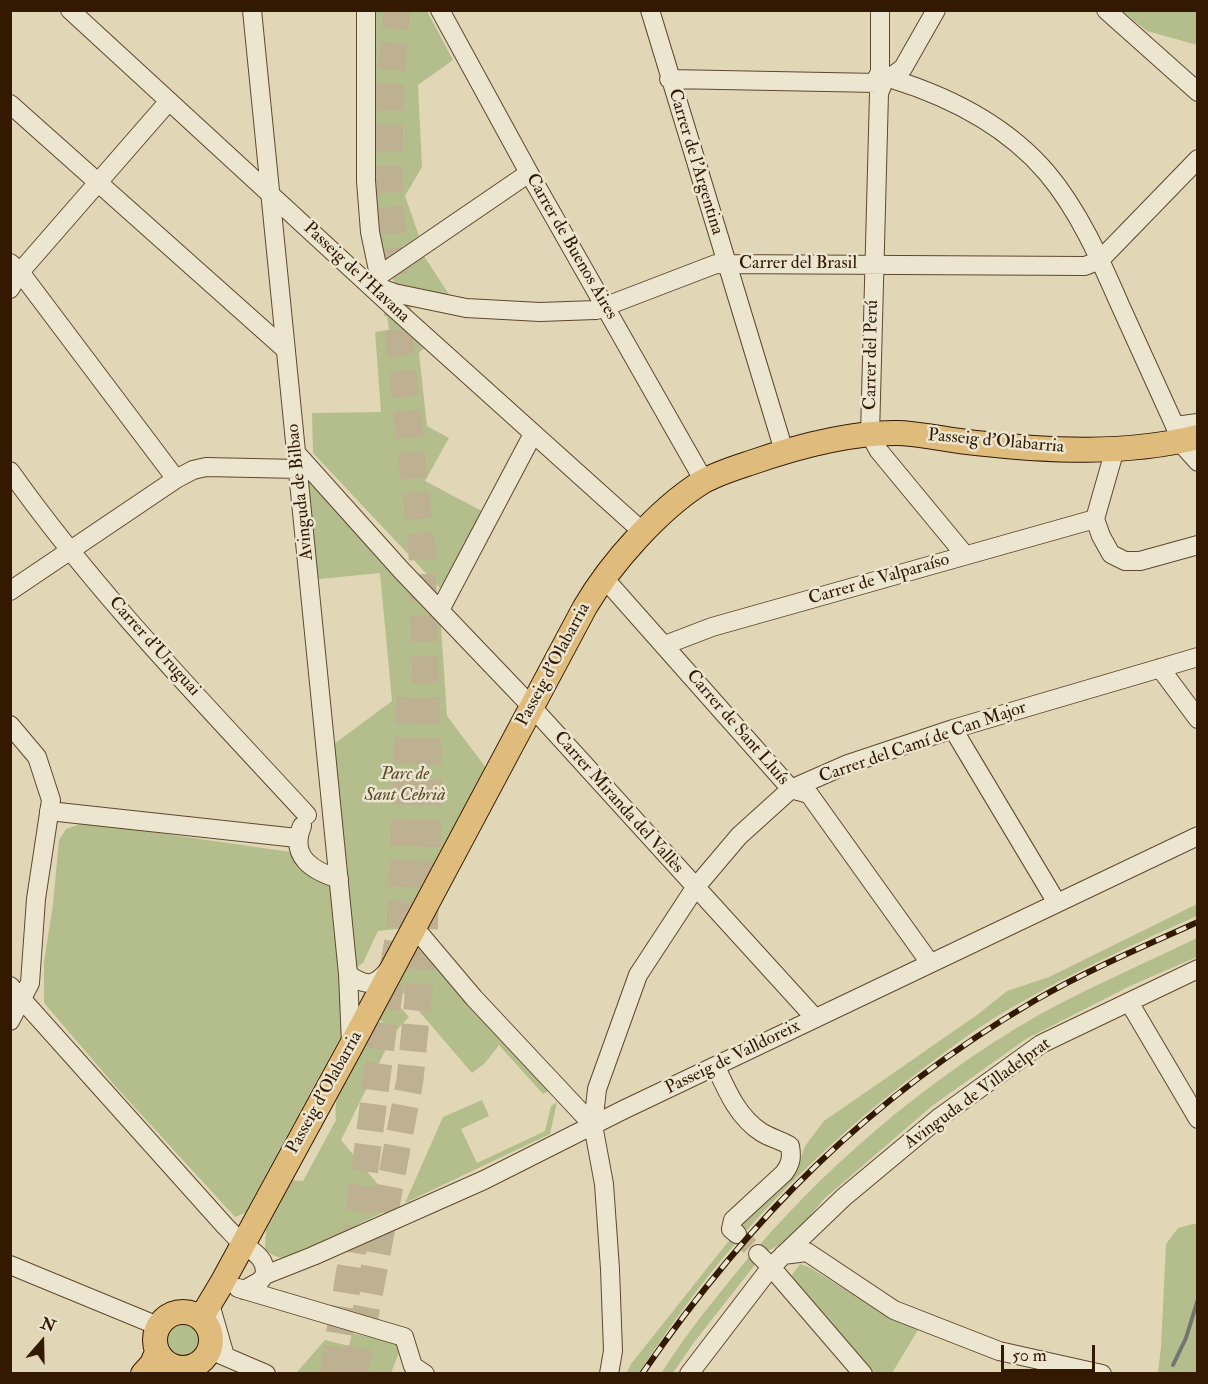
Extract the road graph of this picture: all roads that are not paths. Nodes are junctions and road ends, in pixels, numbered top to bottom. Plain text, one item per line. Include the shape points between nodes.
1 (70, 10) edge
2 (252, 10) edge
3 (366, 10) edge
4 (440, 10) edge
5 (650, 10) edge
6 (880, 10) edge
7 (936, 10) edge
8 (1106, 10) edge
9 (669, 79) junction
10 (885, 79) junction
11 (1197, 92) edge
12 (169, 101) junction
13 (10, 104) edge
14 (1197, 159) edge
15 (529, 173) junction
16 (98, 183) junction
17 (271, 194) junction
18 (1100, 260) junction
19 (726, 264) junction
20 (874, 264) junction
21 (15, 267) edge
22 (373, 279) junction
23 (10, 289) edge
24 (605, 307) junction
25 (286, 350) junction
26 (1197, 423) edge
27 (533, 434) junction
28 (870, 435) junction
29 (1184, 435) edge
30 (1115, 449) junction
31 (784, 451) junction
32 (298, 462) junction
33 (1197, 462) edge
34 (10, 471) edge
35 (176, 479) junction
36 (704, 481) junction
37 (1095, 519) junction
38 (644, 533) junction
39 (1197, 545) edge
40 (70, 550) junction
41 (965, 555) junction
42 (604, 578) junction
43 (10, 591) edge
44 (440, 610) junction
45 (665, 645) junction
46 (1197, 657) edge
47 (1160, 668) junction
48 (532, 707) junction
49 (1197, 719) edge
50 (10, 725) edge
51 (953, 729) junction
52 (791, 789) junction
53 (331, 806) junction
54 (49, 811) junction
55 (307, 815) junction
56 (1197, 836) edge
57 (297, 838) junction
58 (339, 879) junction
59 (695, 888) junction
60 (1057, 903) junction
61 (414, 927) junction
62 (397, 960) junction
63 (930, 963) junction
64 (1197, 969) edge
65 (348, 975) junction
66 (17, 992) edge
67 (1129, 1002) junction
68 (369, 1013) junction
69 (815, 1018) junction
70 (10, 1021) edge
71 (351, 1046) junction
72 (716, 1067) junction
73 (1197, 1119) edge
74 (592, 1125) junction
75 (737, 1234) dead end
76 (243, 1244) junction
77 (771, 1258) junction
78 (10, 1265) edge
79 (265, 1275) junction
80 (233, 1287) junction
81 (205, 1311) junction
82 (158, 1326) junction
83 (217, 1353) junction
84 (163, 1364) edge
85 (143, 1374) edge
86 (266, 1374) edge
87 (425, 1374) edge
88 (609, 1374) edge
89 (689, 1374) edge
90 (863, 1374) edge
91 (1102, 1374) edge

1 - 12 street, Passeig de l'Havana
2 - 17 street, Avinguda de Bilbao
3 - 22 street via 366,181
4 - 15 street, Carrer de Buenos Aires
5 - 9 street, Carrer de l'Argentina
6 - 10 street, Carrer del Perú
7 - 10 street via 903,68
8 - 11 street
9 - 10 street
9 - 19 street, Carrer de l'Argentina
10 - 18 street via 937,94 994,126 1022,148 1062,193
10 - 20 street, Carrer del Perú via 879,93
12 - 16 street
12 - 17 street, Passeig de l'Havana
13 - 16 street
14 - 18 street
15 - 22 street
15 - 24 street, Carrer de Buenos Aires
16 - 21 street
16 - 25 street
17 - 22 street, Passeig de l'Havana
17 - 25 street, Avinguda de Bilbao
18 - 20 street, Carrer del Brasil via 1085,266
18 - 29 street
19 - 20 street, Carrer del Brasil
19 - 24 street, Carrer del Brasil via 707,266
19 - 31 street, Carrer de l'Argentina
20 - 28 street, Carrer del Perú
21 - 23 street
21 - 35 street
22 - 24 street, Carrer del Brasil via 414,297 466,308 540,312
22 - 27 street, Passeig de l'Havana
24 - 36 street, Carrer de Buenos Aires
25 - 32 street, Avinguda de Bilbao
26 - 29 street, Passeig d'Olabarria
27 - 38 street, Passeig de l'Havana
27 - 44 street
28 - 30 main road, Passeig d'Olabarria via 927,435 1047,450
28 - 31 main road, Passeig d'Olabarria
28 - 41 street, Carrer del Perú
29 - 30 main road, Passeig d'Olabarria
29 - 33 street
30 - 37 street
31 - 36 main road, Passeig d'Olabarria
32 - 35 street via 206,467
32 - 44 street, Carrer Miranda del Vallès
32 - 53 street, Avinguda de Bilbao
34 - 40 street, Carrer d'Uruguai
35 - 40 street
36 - 38 main road, Passeig d'Olabarria
37 - 39 street via 1111,554 1125,561 1140,561
37 - 41 street, Carrer de Valparaíso
38 - 42 main road, Passeig d'Olabarria
40 - 43 street
40 - 55 street, Carrer d'Uruguai
41 - 45 street, Carrer de Valparaíso via 712,627
42 - 45 street, Carrer de Sant Lluís
42 - 48 main road, Passeig d'Olabarria
44 - 48 street, Carrer Miranda del Vallès
45 - 52 street, Carrer de Sant Lluís
46 - 47 street, Carrer del Camí de Can Major
47 - 49 street
47 - 51 street, Carrer del Camí de Can Major
48 - 59 street, Carrer Miranda del Vallès
48 - 61 main road, Passeig d'Olabarria
50 - 54 street via 37,757 51,800
51 - 52 street, Carrer del Camí de Can Major via 848,764
51 - 60 street
52 - 59 street, Carrer del Camí de Can Major via 739,836
52 - 63 street, Carrer de Sant Lluís via 809,794
53 - 55 street
53 - 58 street, Avinguda de Bilbao
54 - 57 street
54 - 66 street via 36,899 30,983
55 - 57 street
56 - 60 street, Passeig de Valldoreix
57 - 58 street via 302,858 318,872
58 - 65 street, Avinguda de Bilbao
59 - 69 street, Carrer Miranda del Vallès
59 - 74 street, Carrer del Camí de Can Major via 638,975 597,1089
60 - 63 street, Passeig de Valldoreix
61 - 62 main road, Passeig d'Olabarria
61 - 74 street via 474,999
62 - 65 street via 376,982 364,984
62 - 68 main road, Passeig d'Olabarria
63 - 69 street, Passeig de Valldoreix
64 - 67 street, Avinguda de Villadelprat
65 - 68 street
65 - 71 street, Avinguda de Bilbao
66 - 70 street
66 - 76 street
67 - 73 street
67 - 77 street, Avinguda de Villadelprat via 1041,1044 940,1117
68 - 71 main road, Passeig d'Olabarria
69 - 72 street, Passeig de Valldoreix
71 - 76 main road, Passeig d'Olabarria
72 - 74 street, Passeig de Valldoreix
72 - 75 street via 731,1100 748,1121 790,1146 792,1156 784,1173 733,1220 731,1229
74 - 79 street, Passeig de Valldoreix via 484,1180
74 - 88 street via 603,1184 610,1269 614,1351
76 - 79 street via 264,1262
76 - 80 main road, Passeig d'Olabarria
77 - 89 street, Avinguda de Villadelprat
77 - 90 street
77 - 91 street via 807,1252 894,1310 999,1351
78 - 82 street
79 - 80 street, Passeig de Valldoreix via 261,1281
80 - 81 main road, Passeig d'Olabarria
80 - 87 street via 404,1337 413,1366
81 - 82 main road via 178,1312
81 - 83 main road
82 - 84 main road via 155,1335
83 - 84 main road via 190,1367
83 - 86 street
84 - 85 main road via 152,1364

